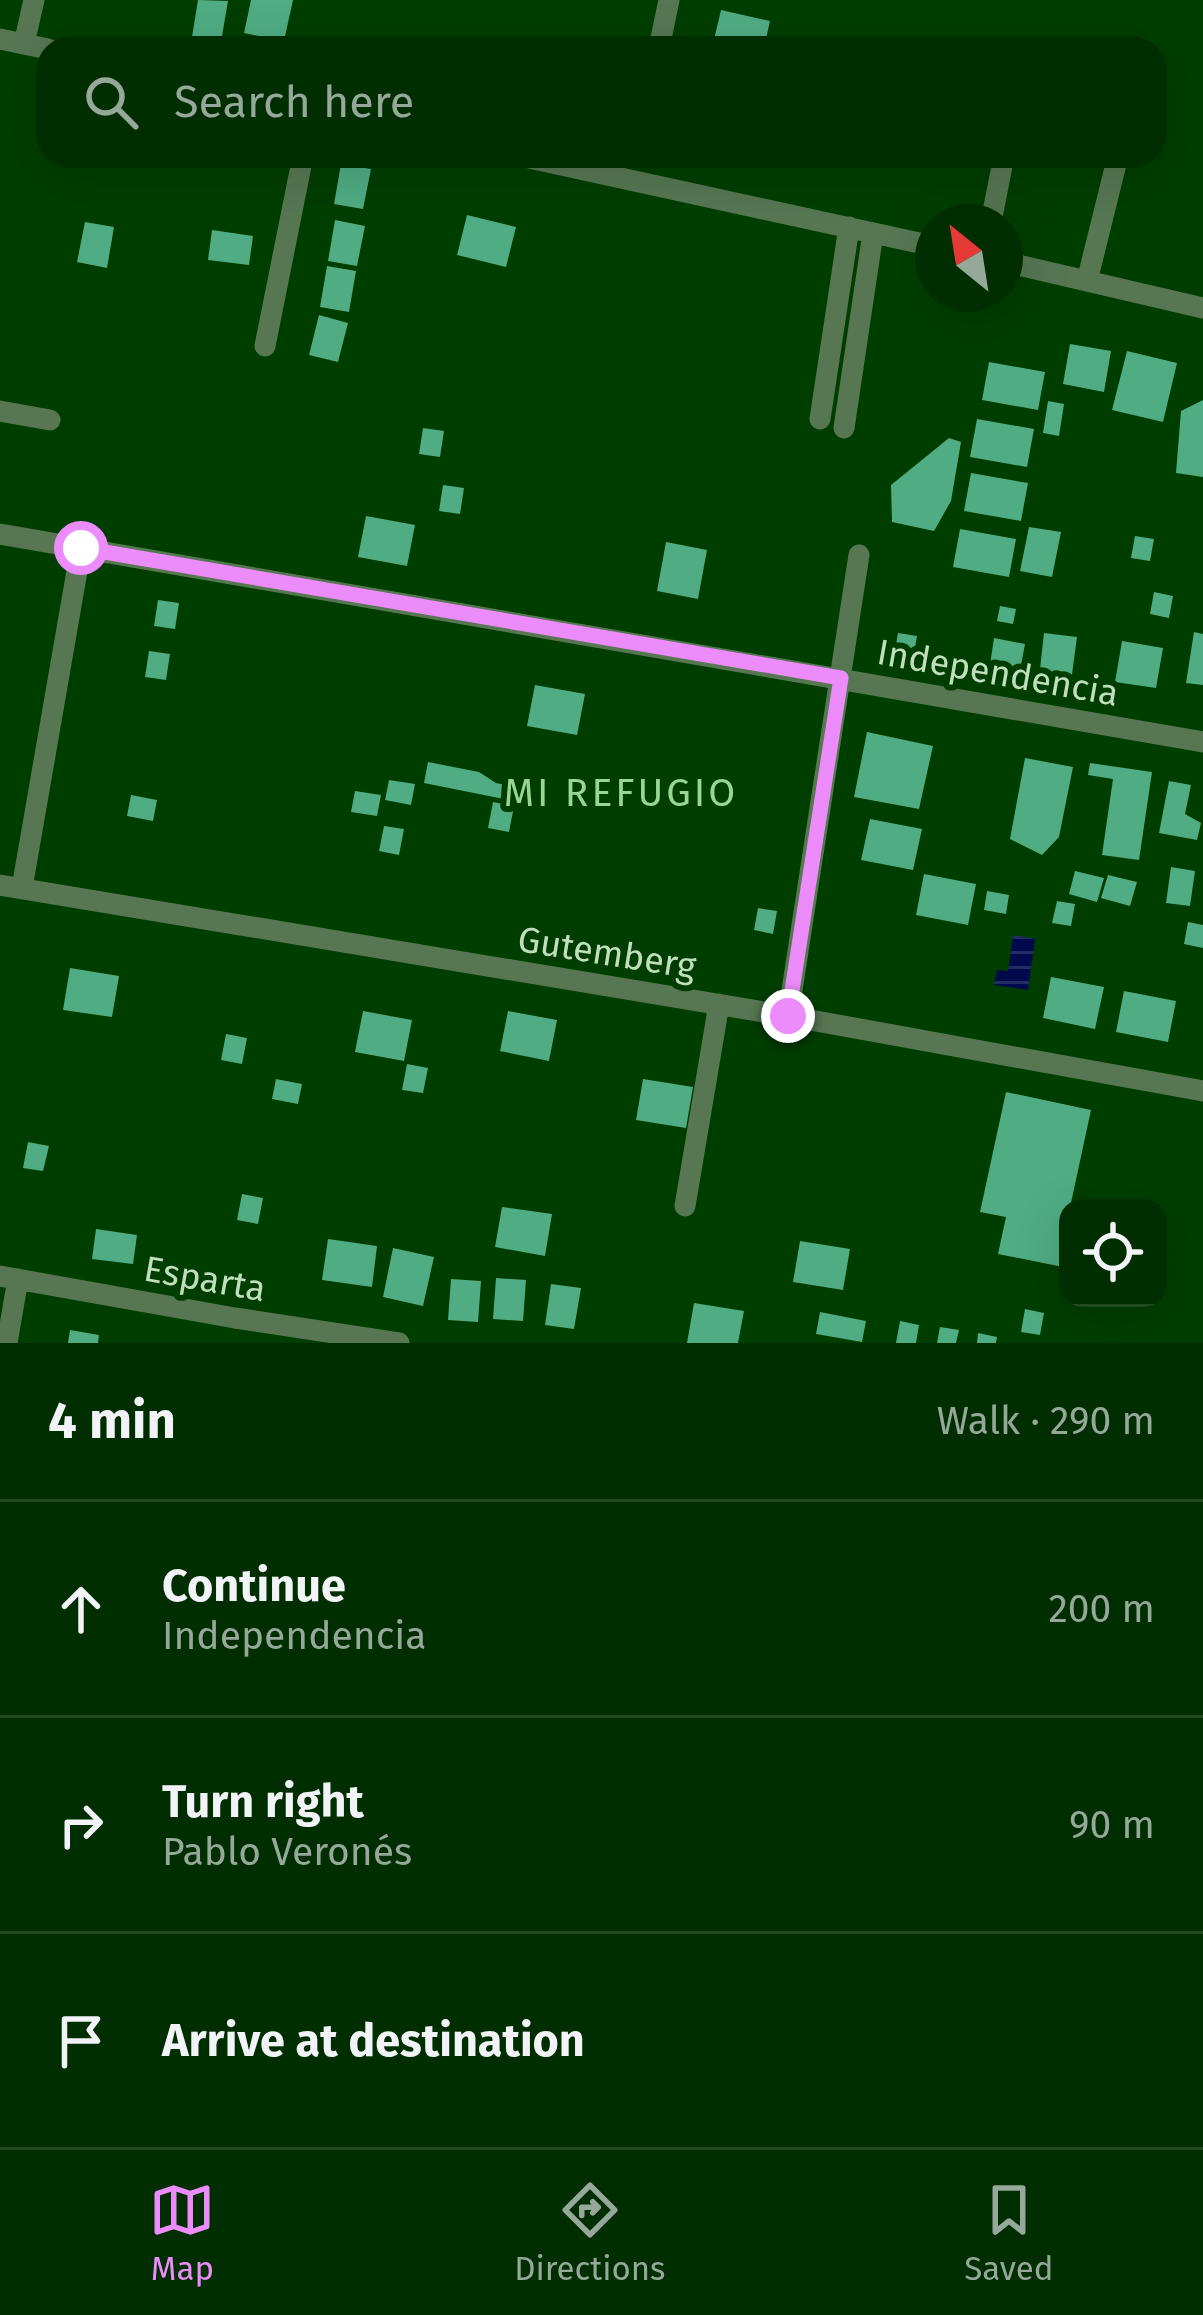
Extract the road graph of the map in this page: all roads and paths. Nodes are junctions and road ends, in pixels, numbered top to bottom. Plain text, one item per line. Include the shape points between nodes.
1 (34, 0) edge
2 (669, 0) edge
3 (662, 36) edge
4 (0, 39) edge
5 (24, 44) junction
6 (36, 47) edge
7 (301, 168) edge
8 (571, 168) edge
9 (633, 168) edge
10 (1002, 168) edge
11 (1115, 168) edge
12 (630, 182) junction
13 (995, 204) edge
14 (849, 227) junction
15 (873, 232) junction
16 (915, 242) edge
17 (1023, 266) edge
18 (1087, 281) junction
19 (1203, 308) edge
20 (265, 346) dead end
21 (0, 411) edge
22 (820, 419) dead end
23 (50, 421) dead end
24 (844, 428) dead end
25 (0, 534) edge
26 (81, 548) junction
27 (859, 555) dead end
28 (841, 678) junction
29 (1203, 742) edge
30 (11, 887) edge
31 (719, 1004) junction
32 (788, 1016) junction
33 (1203, 1091) edge
34 (685, 1206) dead end
35 (9, 1278) edge
36 (235, 1318) junction
37 (7, 1343) edge
38 (231, 1343) edge
39 (400, 1343) edge

1 - 5 street
2 - 3 street
4 - 5 street
5 - 6 street
7 - 20 street
8 - 12 street
9 - 12 street
10 - 13 street
11 - 18 street
12 - 14 street
14 - 15 street
14 - 22 street
15 - 16 street
15 - 24 street
17 - 18 street
18 - 19 street
21 - 23 street
25 - 26 street, Independencia
26 - 28 street, Independencia
26 - 30 street
27 - 28 street
28 - 29 street, Independencia
28 - 32 street
30 - 31 street, Gutemberg
31 - 32 street, Gutemberg
31 - 34 street
32 - 33 street, Gutemberg
35 - 36 street, Esparta
35 - 37 street
36 - 38 street
36 - 39 street, Esparta

